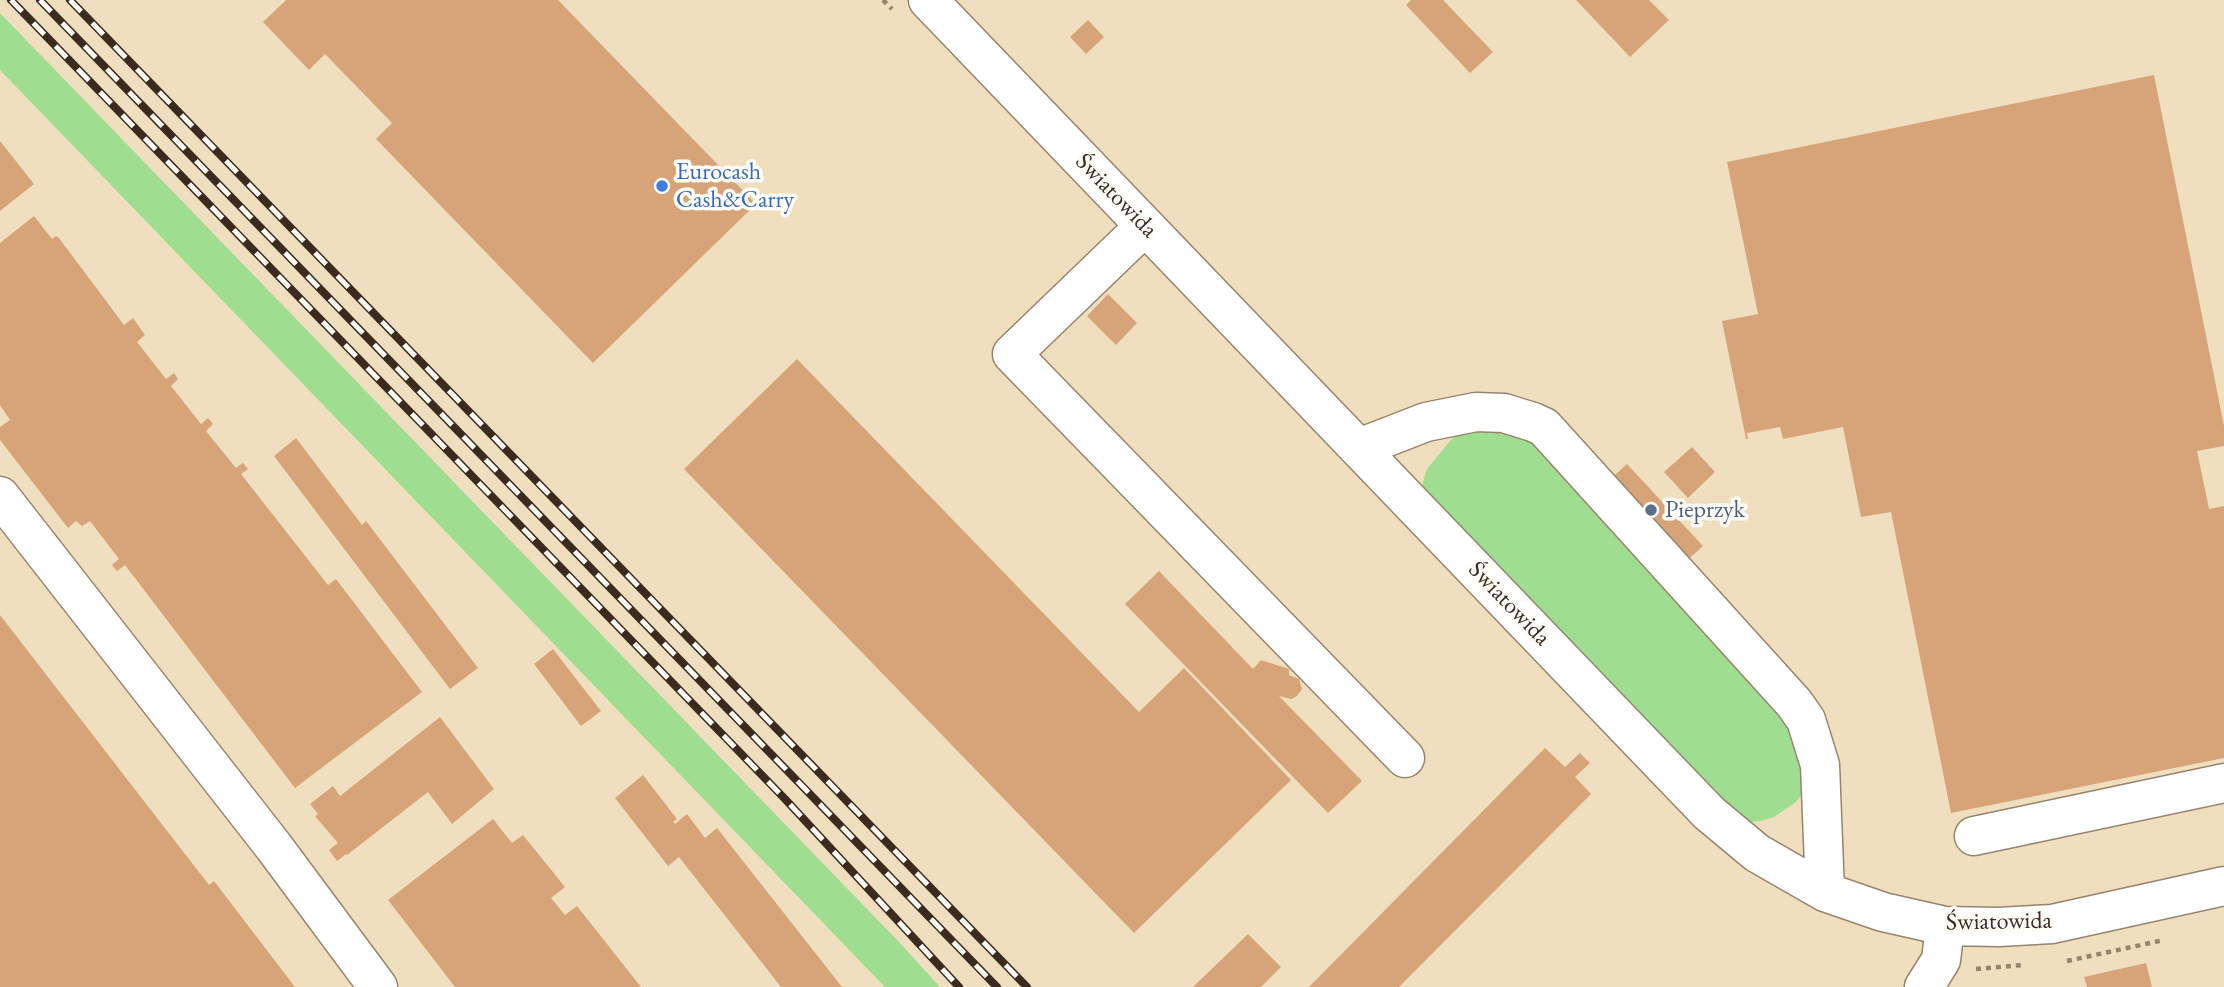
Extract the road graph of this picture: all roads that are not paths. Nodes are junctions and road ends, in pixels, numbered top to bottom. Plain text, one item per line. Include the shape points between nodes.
1 (928, 0) edge
2 (1145, 226) junction
3 (1359, 448) junction
4 (0, 496) edge
5 (1405, 758) dead end
6 (2224, 783) edge
7 (1974, 836) dead end
8 (2224, 886) edge
9 (1825, 892) junction
10 (1945, 926) junction
11 (1932, 982) edge
12 (378, 987) edge

1 - 2 street, Światowida
2 - 3 street, Światowida
2 - 5 street via 1012,354
3 - 9 street, Światowida via 1709,813 1757,853
3 - 9 street via 1426,422 1476,412 1511,415 1544,427 1806,720 1820,765
4 - 12 street
6 - 7 street
8 - 10 street, Światowida via 2052,924
9 - 10 street, Światowida
10 - 11 street via 1941,960

